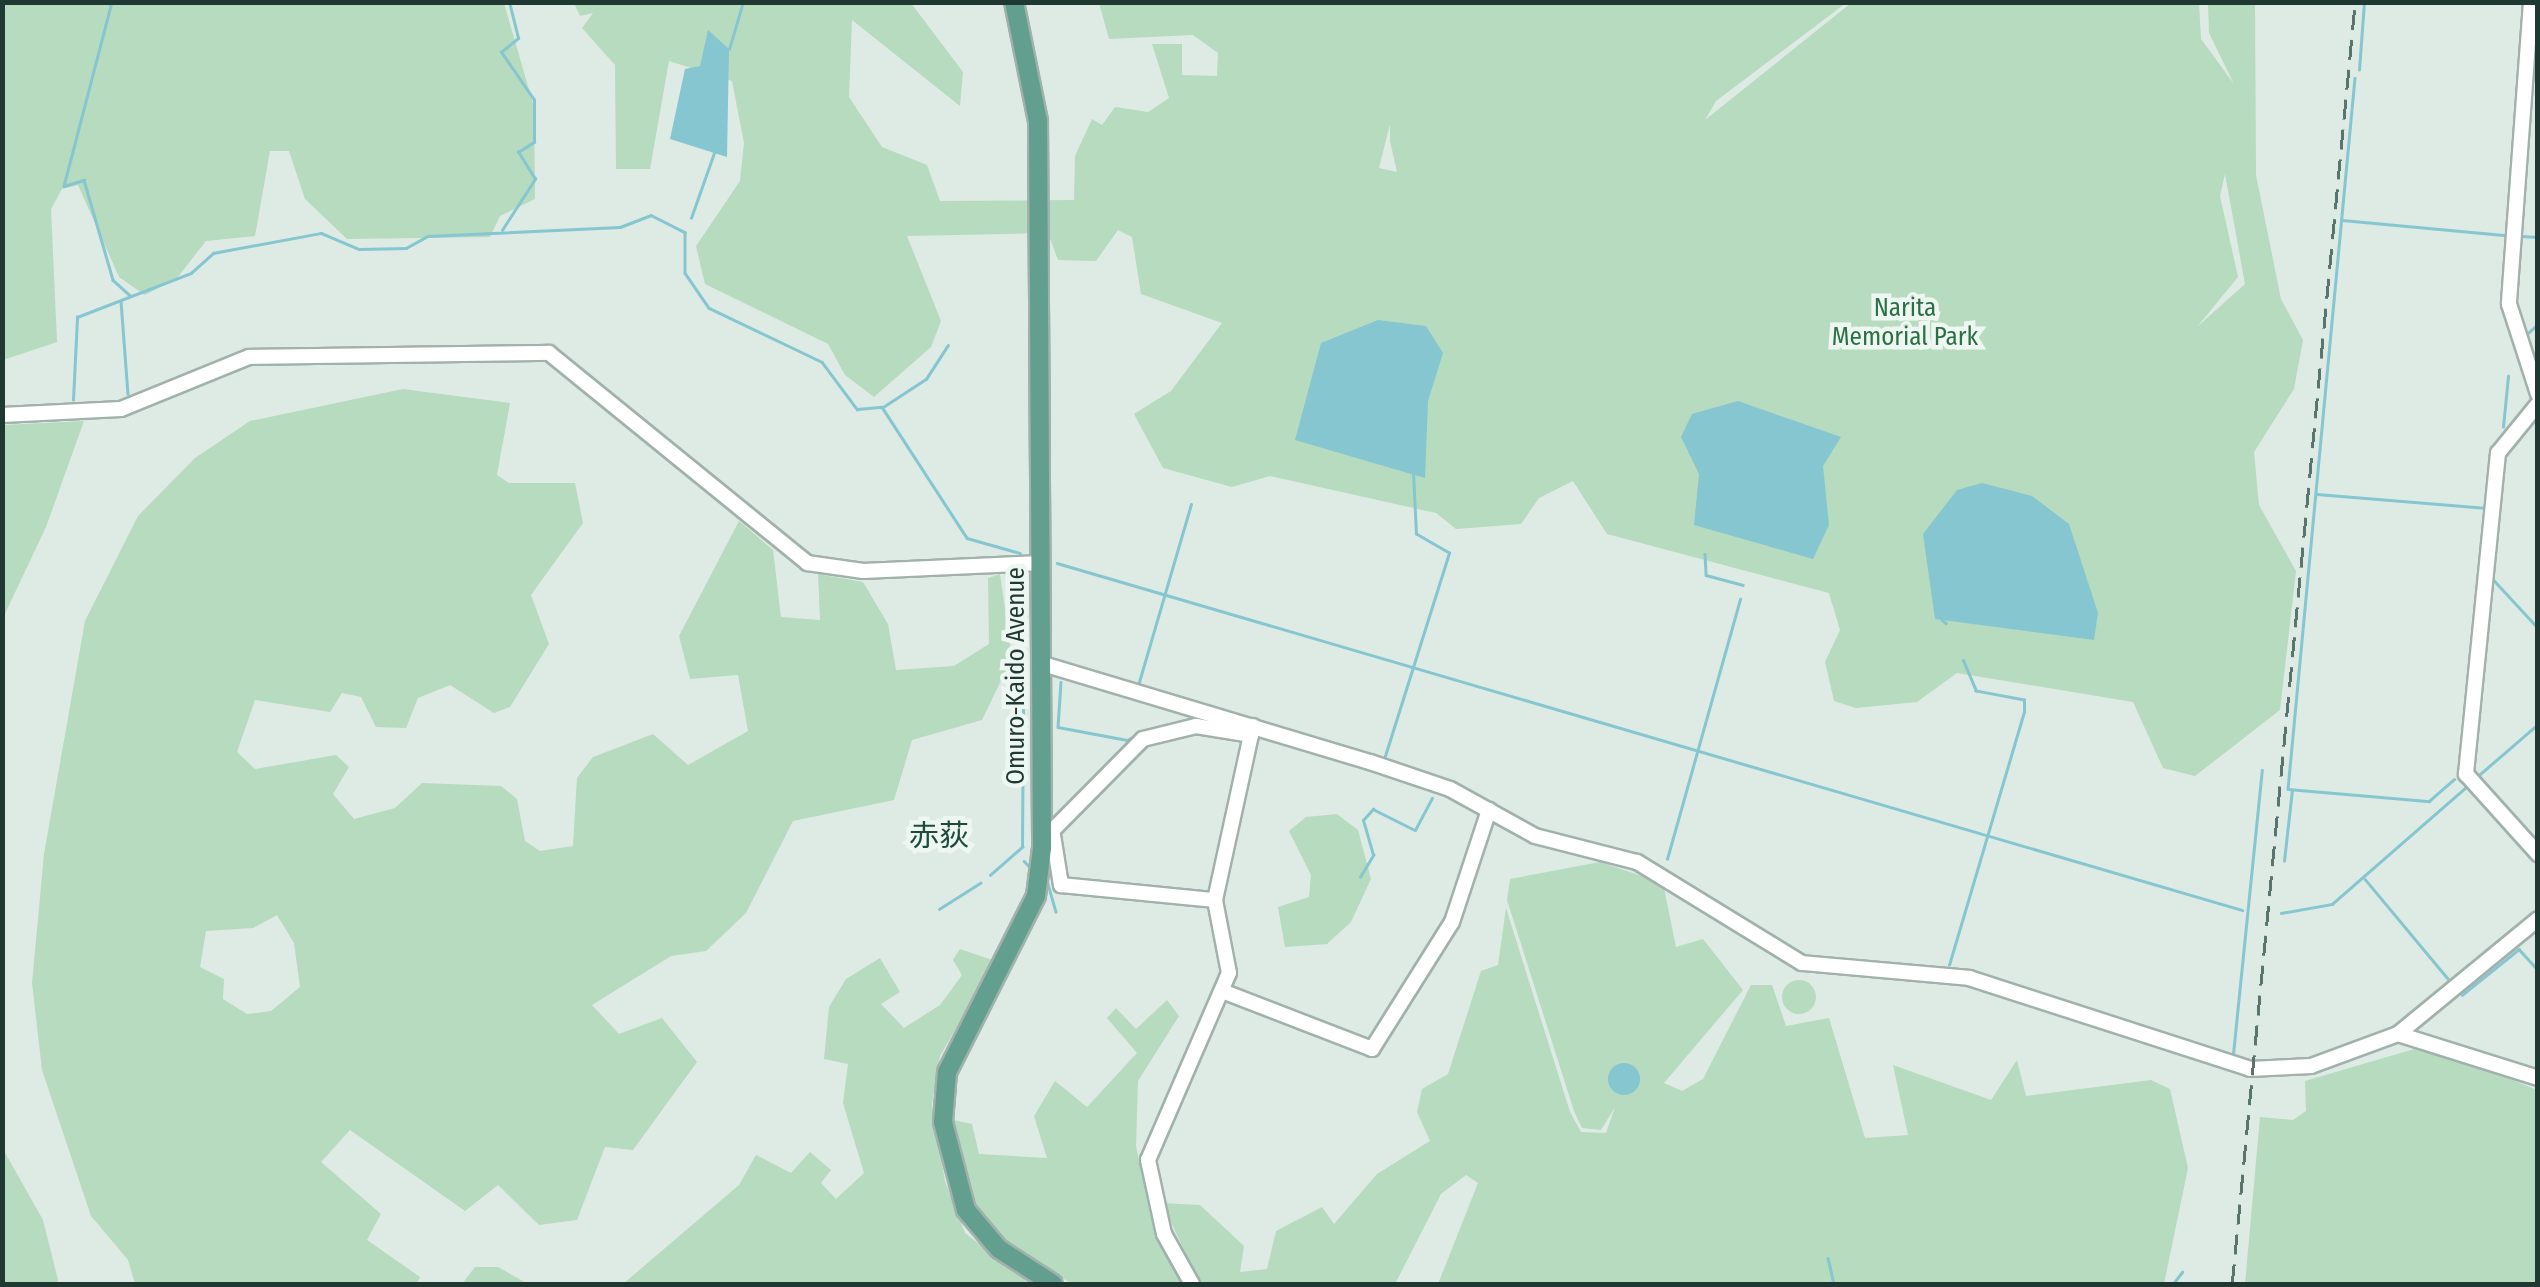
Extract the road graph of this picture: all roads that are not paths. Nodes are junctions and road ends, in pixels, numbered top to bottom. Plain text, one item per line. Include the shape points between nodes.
1 (1014, 2) edge
2 (2531, 2) edge
3 (2538, 394) edge
4 (2538, 404) edge
5 (2, 416) edge
6 (1041, 564) junction
7 (1043, 664) junction
8 (1156, 698) junction
9 (1252, 731) junction
10 (1161, 732) junction
11 (1489, 810) junction
12 (1048, 838) junction
13 (2538, 854) edge
14 (1215, 900) junction
15 (2538, 919) edge
16 (1222, 991) junction
17 (2398, 1034) junction
18 (2538, 1078) edge
19 (1053, 1284) edge
20 (1192, 1284) edge

1 - 6 main road, Omuro-Kaido Avenue via 1038,121
2 - 3 street via 2509,304
4 - 13 street via 2498,453 2466,774
5 - 6 street via 121,409 248,357 550,352 806,563 863,572
6 - 7 main road, Omuro-Kaido Avenue
7 - 8 street
7 - 12 main road, Omuro-Kaido Avenue
8 - 9 street
8 - 10 street
9 - 10 street via 1196,726
9 - 11 street
9 - 14 street
10 - 12 street via 1116,757
11 - 16 street via 1452,922 1372,1049
11 - 17 street via 1535,836 1664,873 1784,957 1815,968 1969,978 2250,1070 2310,1066
12 - 14 street via 1062,885
12 - 19 main road, Omuro-Kaido Avenue via 1036,896 947,1072 943,1122 966,1210 1000,1249
14 - 16 street via 1229,963
15 - 17 street
16 - 20 street via 1148,1160 1164,1234
17 - 18 street

